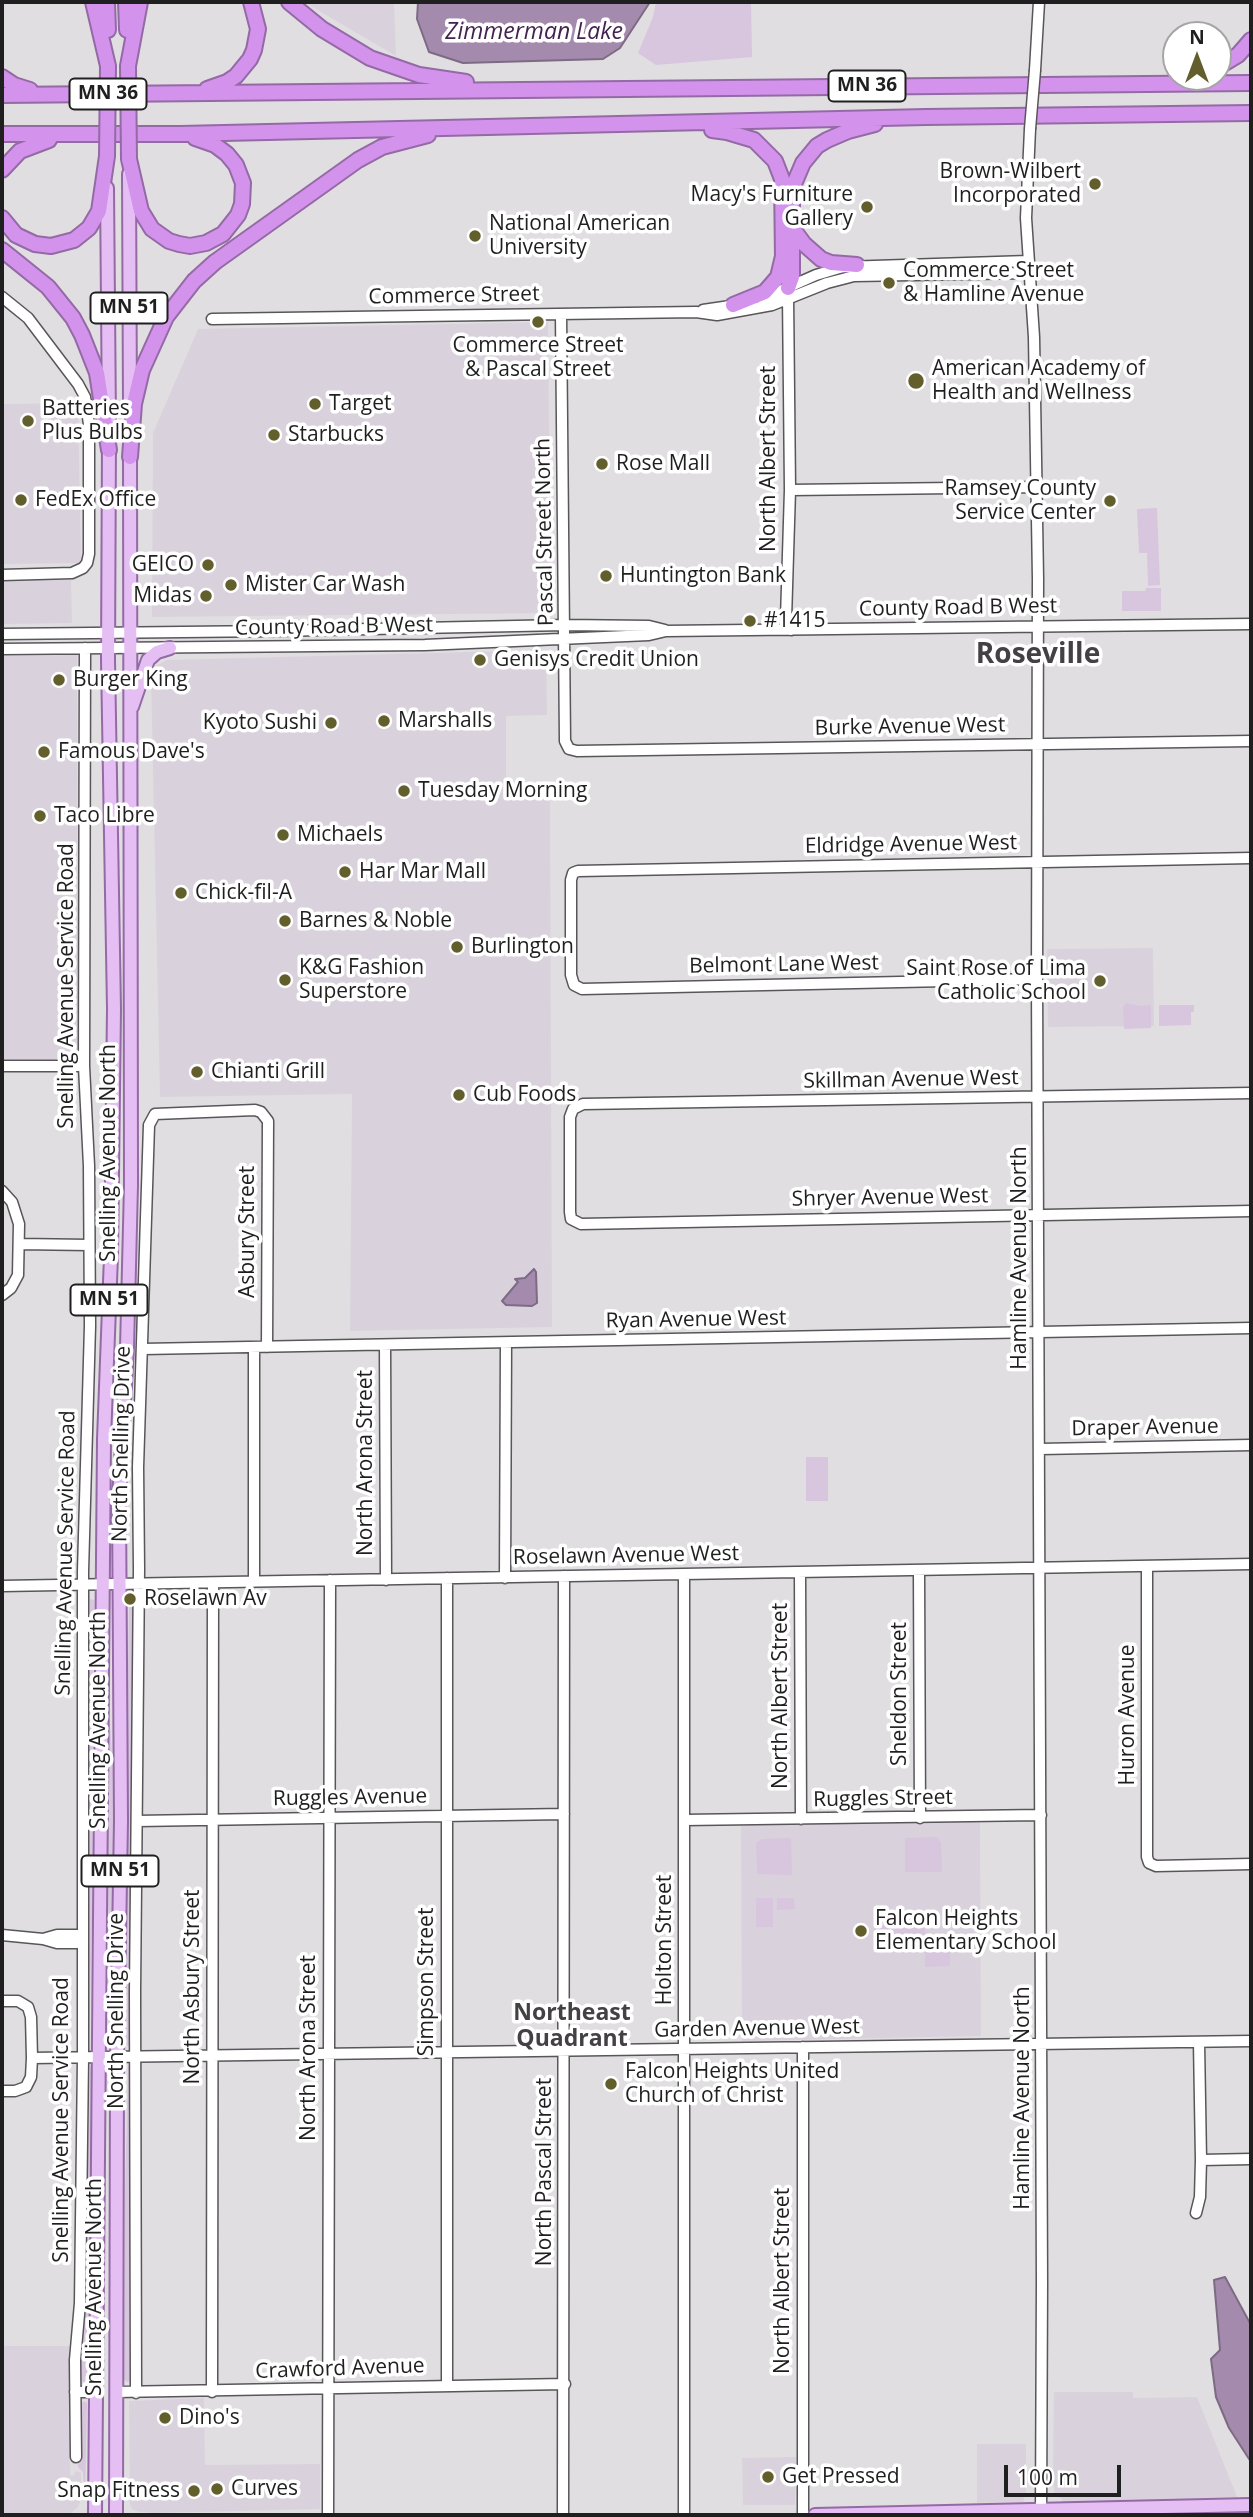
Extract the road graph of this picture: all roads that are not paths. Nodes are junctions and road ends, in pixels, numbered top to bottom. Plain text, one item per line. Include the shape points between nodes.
1 (93, 2) edge
2 (107, 2) edge
3 (126, 2) edge
4 (140, 2) edge
5 (251, 2) edge
6 (289, 2) edge
7 (1039, 2) edge
8 (1251, 40) edge
9 (1232, 59) edge
10 (107, 66) junction
11 (128, 66) junction
12 (2, 77) edge
13 (1162, 80) edge
14 (1251, 83) edge
15 (1126, 85) junction
16 (607, 88) junction
17 (41, 94) junction
18 (174, 94) junction
19 (2, 95) edge
20 (1251, 113) edge
21 (926, 117) junction
22 (660, 124) junction
23 (508, 126) junction
24 (2, 134) edge
25 (85, 134) junction
26 (180, 134) junction
27 (107, 156) junction
28 (130, 159) junction
29 (2, 170) edge
30 (2, 218) edge
31 (793, 229) junction
32 (2, 250) edge
33 (783, 256) junction
34 (1028, 261) junction
35 (858, 265) junction
36 (1029, 273) junction
37 (788, 294) junction
38 (2, 297) edge
39 (733, 305) junction
40 (696, 312) junction
41 (561, 314) junction
42 (212, 319) dead end
43 (110, 450) junction
44 (130, 457) junction
45 (1037, 487) junction
46 (790, 490) junction
47 (2, 575) edge
48 (1251, 624) edge
49 (565, 625) junction
50 (1038, 626) junction
51 (790, 630) junction
52 (666, 631) junction
53 (129, 633) junction
54 (2, 634) edge
55 (108, 634) junction
56 (566, 639) junction
57 (85, 648) junction
58 (108, 648) junction
59 (129, 648) junction
60 (2, 649) edge
61 (170, 649) junction
62 (130, 714) junction
63 (1251, 741) edge
64 (1038, 744) junction
65 (569, 750) joint
66 (1251, 858) edge
67 (1037, 862) junction
68 (1037, 979) junction
69 (574, 985) joint
70 (2, 1066) edge
71 (84, 1066) junction
72 (1251, 1093) edge
73 (1038, 1097) junction
74 (265, 1117) joint
75 (2, 1191) edge
76 (1251, 1211) edge
77 (1040, 1214) junction
78 (573, 1221) joint
79 (19, 1244) junction
80 (89, 1245) junction
81 (2, 1295) edge
82 (1251, 1328) edge
83 (1040, 1331) junction
84 (506, 1343) junction
85 (385, 1345) junction
86 (254, 1347) junction
87 (267, 1347) junction
88 (143, 1349) junction
89 (1251, 1446) edge
90 (1040, 1448) junction
91 (1251, 1564) edge
92 (1147, 1566) junction
93 (1040, 1569) junction
94 (919, 1571) junction
95 (800, 1573) junction
96 (684, 1575) junction
97 (564, 1576) junction
98 (447, 1578) junction
99 (505, 1578) junction
100 (330, 1580) junction
101 (386, 1580) junction
102 (254, 1582) junction
103 (213, 1583) junction
104 (84, 1584) junction
105 (103, 1584) junction
106 (120, 1584) junction
107 (139, 1584) junction
108 (2, 1586) edge
109 (564, 1814) junction
110 (1041, 1815) junction
111 (446, 1816) junction
112 (328, 1818) junction
113 (920, 1818) junction
114 (212, 1819) junction
115 (801, 1819) junction
116 (684, 1820) junction
117 (137, 1821) junction
118 (1251, 1864) edge
119 (2, 1935) edge
120 (83, 1939) junction
121 (2, 2001) edge
122 (1251, 2040) edge
123 (1199, 2042) junction
124 (1042, 2043) junction
125 (803, 2047) junction
126 (684, 2049) junction
127 (564, 2052) junction
128 (447, 2053) junction
129 (328, 2054) junction
130 (137, 2055) junction
131 (213, 2055) junction
132 (32, 2058) junction
133 (83, 2058) junction
134 (99, 2058) junction
135 (117, 2058) junction
136 (2, 2091) edge
137 (1251, 2159) edge
138 (1201, 2160) junction
139 (1196, 2213) dead end
140 (97, 2359) junction
141 (565, 2384) junction
142 (447, 2385) junction
143 (329, 2389) junction
144 (75, 2392) junction
145 (97, 2392) junction
146 (116, 2392) junction
147 (212, 2392) junction
148 (136, 2393) junction
149 (76, 2457) dead end
150 (1251, 2505) edge
151 (1041, 2513) edge
152 (95, 2515) edge
153 (116, 2515) edge
154 (328, 2515) edge
155 (564, 2515) edge
156 (684, 2515) edge
157 (803, 2515) edge
158 (815, 2515) edge

1 - 10 highway
2 - 10 highway, Snelling Avenue North / MN 51
3 - 11 highway, Snelling Avenue North / MN 51
4 - 11 highway
5 - 18 highway via 258,34 244,68 216,87
6 - 16 highway via 354,50 419,75 459,82
7 - 34 street, Hamline Avenue North, bridge via 1027,195
8 - 9 highway
10 - 27 highway, Snelling Avenue North / MN 51, bridge
11 - 28 highway, Snelling Avenue North / MN 51, bridge
12 - 17 highway
13 - 15 highway
14 - 15 highway, MN 36
15 - 16 highway, MN 36
16 - 18 highway, MN 36
17 - 18 highway, MN 36
17 - 19 highway, MN 36
20 - 21 highway, MN 36
21 - 22 highway, MN 36
21 - 31 highway via 848,131 817,146 794,184
22 - 23 highway, MN 36
22 - 33 highway via 741,135 771,156 782,179
23 - 26 highway, MN 36
23 - 44 highway via 426,135 382,147 346,167 209,267 176,303 150,350 137,392
24 - 25 highway, MN 36
25 - 26 highway, MN 36
25 - 29 highway via 26,147
26 - 28 highway via 215,145 241,175 238,215 215,239 179,244 152,229 141,211
27 - 30 highway via 99,211 89,228 74,240 51,246 35,244 16,235
27 - 43 main road, Snelling Avenue North / MN 51
28 - 44 main road, Snelling Avenue North / MN 51
31 - 35 highway via 821,258
31 - 37 highway
32 - 43 highway via 48,287 73,318 97,373
33 - 37 highway
33 - 39 highway via 778,277 765,292
34 - 35 street, Commerce Street
34 - 36 street, Hamline Avenue North
35 - 37 street, Commerce Street via 830,270
36 - 37 street, Commerce Street via 854,276
36 - 45 street, Hamline Avenue North
37 - 39 street, Commerce Street
37 - 40 street, Commerce Street via 734,313
37 - 46 street, North Albert Street
38 - 47 street via 28,318 85,397 89,559 72,573
39 - 40 street, Commerce Street
40 - 41 street, Commerce Street
41 - 42 street, Commerce Street
41 - 49 street, Pascal Street North
43 - 55 main road, Snelling Avenue North / MN 51
44 - 53 main road, Snelling Avenue North / MN 51
45 - 46 street
45 - 50 street, Hamline Avenue North
46 - 51 street, North Albert Street via 786,619
48 - 50 street, County Road B West
49 - 52 street, County Road B West via 649,626
49 - 53 street, County Road B West
49 - 56 street, Pascal Street North
50 - 51 street, County Road B West
50 - 64 street, Hamline Avenue North
51 - 52 street, County Road B West
52 - 56 street, County Road B West
53 - 55 street, County Road B West
53 - 59 main road, Snelling Avenue North / MN 51
54 - 55 street, County Road B West
55 - 58 main road, Snelling Avenue North / MN 51
56 - 61 street, County Road B West
56 - 65 street, Pascal Street North via 565,741
57 - 58 street, County Road B West
57 - 60 street, County Road B West
57 - 71 street, Snelling Avenue Service Road
58 - 59 street, County Road B West
58 - 105 main road, Snelling Avenue North / MN 51 via 114,1009
59 - 61 street, County Road B West
59 - 62 main road, Snelling Avenue North / MN 51
61 - 62 main road via 148,660
62 - 106 main road, Snelling Avenue North / MN 51 via 131,1185
63 - 64 street, Burke Avenue West
64 - 65 street, Burke Avenue West
64 - 67 street, Hamline Avenue North
66 - 67 street, Eldridge Avenue West
67 - 68 street, Hamline Avenue North
67 - 69 street, Eldridge Avenue West via 573,873
68 - 69 street, Belmont Lane West via 582,989
68 - 73 street, Hamline Avenue North
70 - 71 street
71 - 80 street, Snelling Avenue Service Road
72 - 73 street, Skillman Avenue West
73 - 77 street, Hamline Avenue North
73 - 78 street, Skillman Avenue West via 583,1104 573,1108 570,1117 569,1212
74 - 87 street, Asbury Street
74 - 88 street, North Snelling Drive via 255,1110 160,1112 150,1121
75 - 79 street via 16,1209
76 - 77 street, Shryer Avenue West
77 - 78 street, Shryer Avenue West
77 - 83 street, Hamline Avenue North
79 - 80 street
79 - 81 street via 18,1275
80 - 104 street, Snelling Avenue Service Road
82 - 83 street, Ryan Avenue West
83 - 84 street, Ryan Avenue West
83 - 90 street, Hamline Avenue North
84 - 85 street, Ryan Avenue West
84 - 99 street
85 - 87 street, Ryan Avenue West
85 - 101 street, North Arona Street
86 - 87 street, Ryan Avenue West
86 - 88 street, Ryan Avenue West
86 - 102 street
88 - 107 street, North Snelling Drive
89 - 90 street, Draper Avenue
90 - 93 street, Hamline Avenue North
91 - 92 street, Roselawn Avenue West
92 - 93 street, Roselawn Avenue West
92 - 118 street, Huron Avenue via 1149,1863
93 - 94 street, Roselawn Avenue West
93 - 110 street, Hamline Avenue North
94 - 95 street, Roselawn Avenue West
94 - 113 street, Sheldon Street
95 - 96 street, Roselawn Avenue West
95 - 115 street, North Albert Street
96 - 97 street, Roselawn Avenue West
96 - 116 street, Holton Street
97 - 99 street, Roselawn Avenue West
97 - 109 street, North Pascal Street
98 - 99 street, Roselawn Avenue West
98 - 101 street, Roselawn Avenue West
98 - 111 street, Simpson Street
100 - 101 street, Roselawn Avenue West
100 - 102 street, Roselawn Avenue West
100 - 112 street, North Arona Street
102 - 103 street, Roselawn Avenue West
103 - 107 street, Roselawn Avenue West
103 - 114 street, North Asbury Street
104 - 105 street, Roselawn Avenue West
104 - 108 street, Roselawn Avenue West
104 - 120 street, Snelling Avenue Service Road
105 - 106 street, Roselawn Avenue West
105 - 134 main road, Snelling Avenue North / MN 51
106 - 107 street, Roselawn Avenue West
106 - 135 main road, Snelling Avenue North / MN 51
107 - 117 street, North Snelling Drive
109 - 111 street, Ruggles Avenue
109 - 127 street, North Pascal Street
110 - 113 street, Ruggles Street
110 - 124 street, Hamline Avenue North
111 - 112 street, Ruggles Avenue
111 - 128 street, Simpson Street
112 - 114 street, Ruggles Avenue
112 - 129 street, North Arona Street
113 - 115 street, Ruggles Street
114 - 117 street, Ruggles Avenue
114 - 131 street, North Asbury Street
115 - 116 street, Ruggles Street
116 - 126 street, Holton Street
117 - 130 street, North Snelling Drive
119 - 120 street
120 - 133 street, Snelling Avenue Service Road
121 - 132 street via 19,2001 28,2007
122 - 123 street, Garden Avenue West
123 - 124 street, Garden Avenue West
123 - 138 street
124 - 125 street, Garden Avenue West
124 - 151 street, Hamline Avenue North
125 - 126 street, Garden Avenue West
125 - 157 street, North Albert Street
126 - 127 street, Garden Avenue West
126 - 156 street, Holton Street
127 - 128 street, Garden Avenue West
127 - 141 street, North Pascal Street
128 - 129 street, Garden Avenue West
128 - 142 street, Simpson Street
129 - 131 street, Garden Avenue West
129 - 143 street, North Arona Street
130 - 131 street, Garden Avenue West
130 - 135 street, Garden Avenue West
130 - 148 street, North Snelling Drive
131 - 147 street, North Asbury Street
132 - 133 street, Garden Avenue West
132 - 136 street via 26,2087
133 - 134 street, Garden Avenue West
133 - 144 street, Snelling Avenue Service Road
134 - 135 street, Garden Avenue West
134 - 140 main road, Snelling Avenue North / MN 51
135 - 146 main road, Snelling Avenue North / MN 51
137 - 138 street
138 - 139 street
140 - 145 main road, Snelling Avenue North / MN 51
140 - 146 main road via 106,2388
141 - 142 street, Crawford Avenue
141 - 155 street, North Pascal Street
142 - 143 street, Crawford Avenue
143 - 147 street, Crawford Avenue
143 - 154 street, North Arona Street
144 - 145 street
144 - 149 street, Snelling Avenue Service Road
145 - 152 main road, Snelling Avenue North / MN 51
146 - 148 street, Crawford Avenue
146 - 153 main road, Snelling Avenue North / MN 51
147 - 148 street, Crawford Avenue
150 - 151 main road
151 - 158 main road

